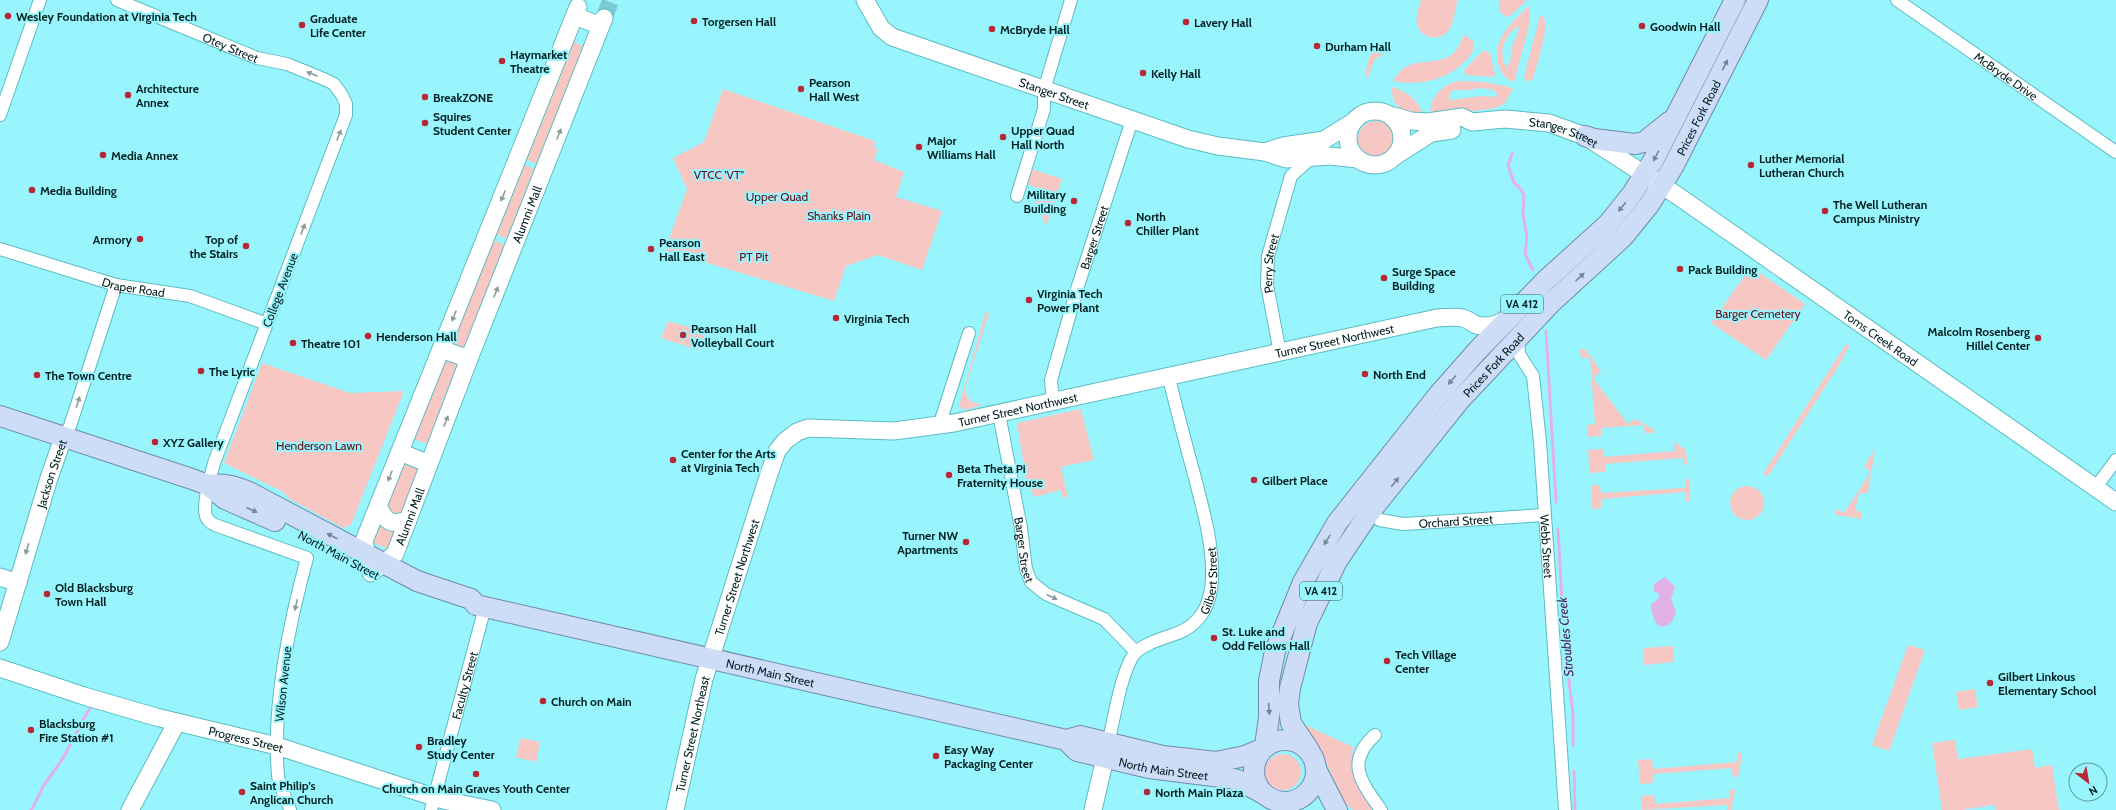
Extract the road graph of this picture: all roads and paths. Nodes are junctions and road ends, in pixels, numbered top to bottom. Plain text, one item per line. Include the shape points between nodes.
1 (40, 0) edge
2 (117, 0) edge
3 (865, 0) edge
4 (1071, 0) edge
5 (1735, 0) edge
6 (1758, 0) edge
7 (1897, 0) edge
8 (1913, 4) edge
9 (1044, 90) junction
10 (342, 95) joint
11 (1679, 111) junction
12 (0, 115) edge
13 (1394, 116) junction
14 (1132, 120) junction
15 (1353, 122) junction
16 (1472, 122) junction
17 (1585, 136) junction
18 (1265, 152) junction
19 (2116, 152) edge
20 (1395, 156) junction
21 (1312, 157) junction
22 (1286, 159) junction
23 (1358, 160) junction
24 (1644, 175) junction
25 (1291, 176) junction
26 (1661, 186) junction
27 (1017, 196) dead end
28 (0, 249) edge
29 (116, 285) junction
30 (1513, 313) junction
31 (267, 324) junction
32 (1476, 325) junction
33 (969, 333) dead end
34 (1519, 336) junction
35 (441, 349) junction
36 (1280, 353) junction
37 (1471, 358) junction
38 (469, 359) junction
39 (1521, 359) junction
40 (1493, 363) junction
41 (1169, 378) junction
42 (1053, 403) junction
43 (999, 414) junction
44 (0, 416) edge
45 (938, 426) junction
46 (63, 438) junction
47 (400, 452) junction
48 (2116, 460) edge
49 (1386, 461) junction
50 (429, 464) junction
51 (208, 485) junction
52 (2096, 487) junction
53 (1357, 497) junction
54 (2116, 502) edge
55 (378, 506) junction
56 (1370, 512) junction
57 (1544, 515) junction
58 (408, 520) junction
59 (307, 558) joint
60 (1337, 561) junction
61 (374, 564) junction
62 (0, 577) edge
63 (18, 583) junction
64 (480, 606) junction
65 (0, 642) edge
66 (1136, 652) junction
67 (710, 659) junction
68 (0, 668) edge
69 (177, 722) junction
70 (1375, 735) dead end
71 (277, 746) junction
72 (1264, 747) junction
73 (1107, 750) junction
74 (1309, 750) junction
75 (1316, 769) junction
76 (1264, 794) junction
77 (1286, 802) junction
78 (433, 804) edge
79 (130, 810) edge
80 (290, 810) edge
81 (492, 810) edge
82 (675, 810) edge
83 (1093, 810) edge
84 (1305, 810) edge
85 (1337, 810) edge
86 (1381, 810) edge
87 (1565, 810) edge

1 - 12 street
10 -> 2 street, Otey Street via 334,84 326,80 287,64 257,58
3 - 9 street, Stanger Street via 881,28 892,37
4 - 9 street
5 - 11 main road, Prices Fork Road / VA 412
26 -> 6 main road, Prices Fork Road / VA 412
7 - 8 street, McBryde Drive
8 - 19 street, McBryde Drive
9 - 14 street, Stanger Street
9 - 27 street via 1044,109
31 -> 10 street, College Avenue via 346,115 346,104
11 - 17 main road via 1667,125 1644,142 1623,143
11 -> 24 main road, Prices Fork Road / VA 412
13 - 15 street via 1375,110 1363,114
13 - 16 street, Stanger Street via 1428,122 1462,117
13 - 20 street via 1402,132 1402,144
14 - 18 street, Stanger Street via 1203,142
14 - 42 street, Barger Street via 1051,380
15 - 18 street, Stanger Street via 1324,140 1283,146
15 - 23 street via 1348,130 1348,142
16 - 17 street, Stanger Street via 1505,119 1549,123
16 - 20 street, Stanger Street via 1463,128 1431,133
17 - 24 street, Stanger Street
18 - 22 street, Stanger Street
20 - 23 street via 1381,165 1371,165
21 - 22 street, Stanger Street
21 - 23 street, Stanger Street via 1341,156
21 - 25 street
22 - 25 street
24 - 26 street, Toms Creek Road
24 -> 30 main road, Prices Fork Road / VA 412 via 1608,224
25 - 36 street, Perry Street via 1268,256 1266,272
34 -> 26 main road, Prices Fork Road / VA 412 via 1623,237
26 - 52 street, Toms Creek Road
28 - 29 street, Draper Road
29 - 31 street, Draper Road via 190,296
46 -> 29 street, Jackson Street via 70,426
30 - 32 street, Turner Street Northwest via 1499,323
30 - 37 main road, Prices Fork Road / VA 412
31 - 51 street, College Avenue
32 - 36 street, Turner Street Northwest via 1458,318 1437,318
32 - 37 street via 1476,343
33 - 45 street
34 - 39 street, Webb Street via 1518,348
34 - 40 main road, Prices Fork Road / VA 412
35 - 38 street
38 -> 35 street, Alumni Mall via 603,22 577,12
35 - 47 street
36 - 41 street, Turner Street Northwest
37 -> 49 main road, Prices Fork Road / VA 412
50 -> 38 street, Alumni Mall
39 - 40 street via 1509,358
39 - 57 street, Webb Street via 1533,376
56 -> 40 main road, Prices Fork Road / VA 412 via 1459,401
41 - 42 street, Turner Street Northwest
41 - 66 street, Gilbert Street via 1204,515 1210,550 1211,592 1199,618 1182,633 1156,641
42 - 43 street, Turner Street Northwest
43 - 45 street, Turner Street Northwest
43 -> 66 street, Barger Street via 1029,578 1034,586 1046,594 1104,619
44 - 46 main road, North Main Street
45 - 67 street, Turner Street Northwest via 894,431 808,428 785,441 777,451 771,466
46 - 51 main road, North Main Street
46 -> 63 street, Jackson Street via 48,478
47 - 50 street
47 -> 55 street
48 - 52 street
49 - 53 main road, Prices Fork Road / VA 412
49 - 56 main road via 1370,497
50 - 58 street, Alumni Mall
51 - 59 street, College Avenue via 206,515 214,525
51 - 61 main road, North Main Street via 225,499
52 - 54 street, Toms Creek Road
53 - 60 main road via 1359,512 1347,532
53 -> 72 main road, Prices Fork Road / VA 412 via 1337,523 1303,582 1275,651 1269,681 1269,717
55 - 58 street via 387,521 392,523
55 - 61 street via 364,541
56 - 57 street, Orchard Street via 1380,520 1403,524
56 - 60 main road, Prices Fork Road / VA 412
57 - 87 street, Webb Street
58 - 61 street, Alumni Mall via 395,554
59 -> 71 street, Wilson Avenue via 284,656
60 - 74 main road, Prices Fork Road / VA 412 via 1307,623 1290,688 1288,704 1291,723
61 - 64 main road, North Main Street via 411,591 467,610
62 - 63 street
63 - 65 street, Jackson Street
64 - 67 main road, North Main Street
64 - 78 street, Faculty Street
66 - 73 street via 1124,678
67 - 73 main road, North Main Street via 1066,740 1077,751
67 - 82 street, Turner Street Northeast
68 - 69 street, Progress Street via 84,696
69 - 71 street, Progress Street
69 - 79 street
70 - 86 street via 1358,755 1359,773
71 - 78 street, Progress Street
71 - 80 street, Wilson Avenue via 279,784
72 - 73 main road, North Main Street via 1245,756 1216,762 1163,756 1133,749 1111,753
72 - 74 main road via 1277,740 1290,740 1300,743
72 - 76 main road via 1253,769 1254,779
73 - 76 main road, North Main Street via 1149,768 1238,780
73 - 83 street
74 - 75 main road
75 - 77 main road via 1315,780 1308,792 1298,800
75 - 85 main road
76 - 77 main road via 1273,800
77 - 84 main road
78 - 81 street, Progress Street

